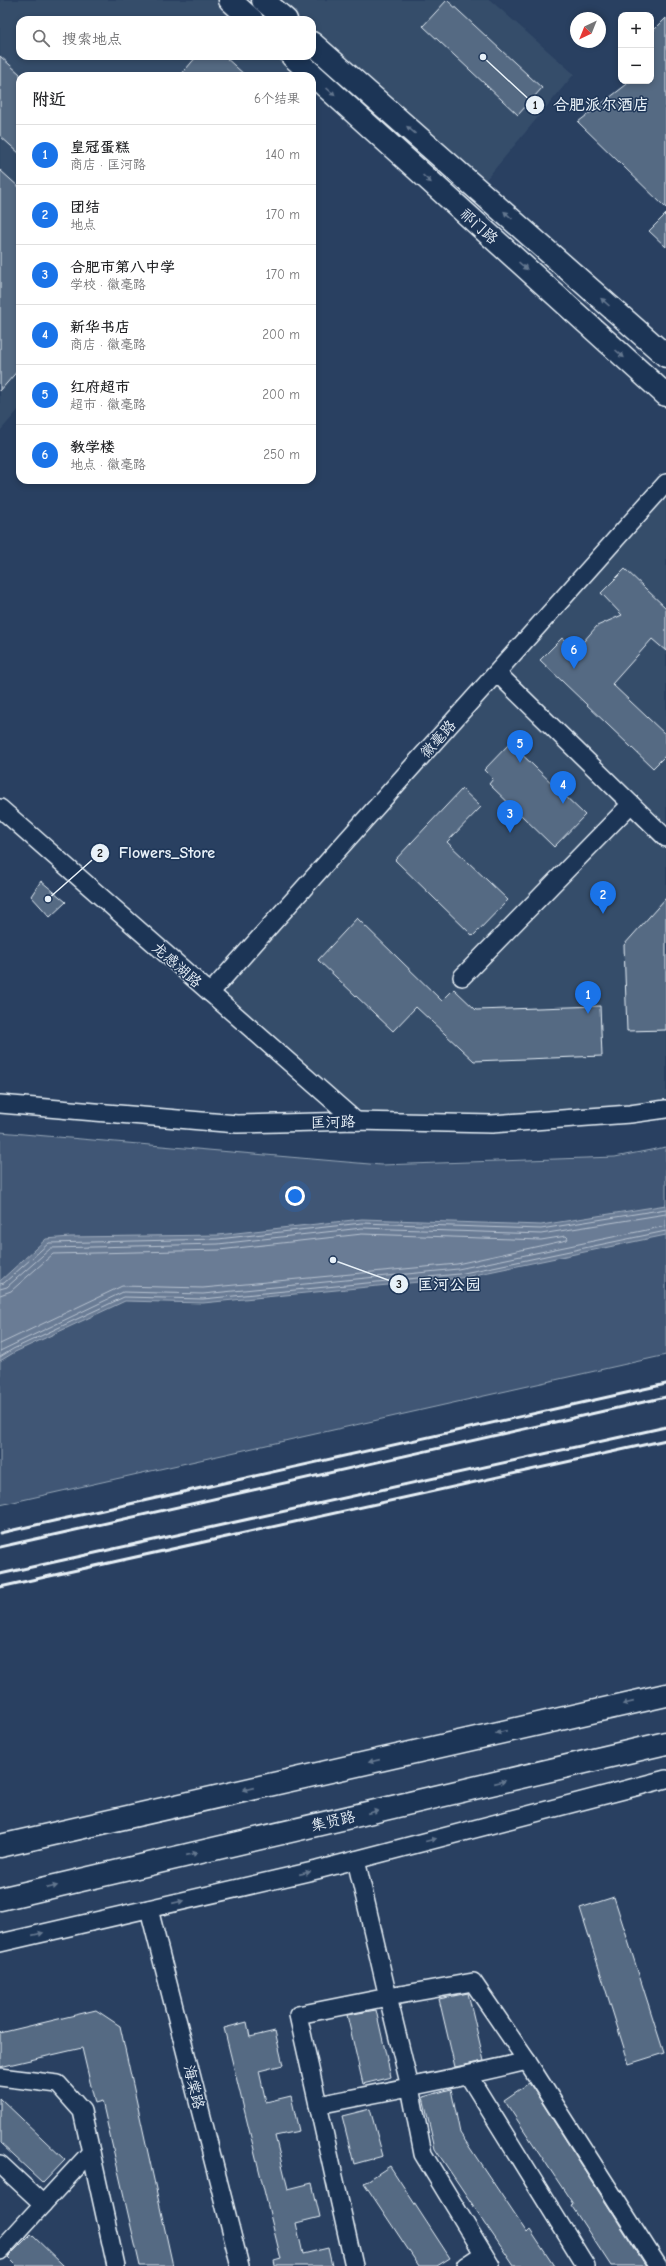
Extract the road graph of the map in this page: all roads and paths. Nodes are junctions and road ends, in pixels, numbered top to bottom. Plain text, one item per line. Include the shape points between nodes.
1 (230, 0) edge
2 (263, 0) edge
3 (248, 16) edge
4 (281, 16) edge
5 (316, 47) edge
6 (296, 60) edge
7 (310, 72) edge
8 (316, 78) edge
9 (666, 356) edge
10 (666, 395) edge
11 (666, 483) edge
12 (498, 673) junction
13 (631, 804) junction
14 (0, 808) edge
15 (664, 832) edge
16 (462, 977) dead end
17 (210, 994) junction
18 (0, 1104) edge
19 (666, 1109) edge
20 (356, 1121) junction
21 (666, 1695) edge
22 (666, 1744) edge
23 (666, 1779) edge
24 (0, 1846) edge
25 (356, 1860) junction
26 (0, 1899) edge
27 (149, 1909) junction
28 (0, 1943) edge
29 (388, 1997) junction
30 (527, 2061) junction
31 (468, 2075) junction
32 (0, 2077) edge
33 (410, 2087) junction
34 (318, 2105) junction
35 (91, 2152) junction
36 (0, 2164) edge
37 (43, 2204) junction
38 (0, 2251) edge
39 (487, 2260) edge
40 (116, 2266) edge
41 (240, 2266) edge
42 (354, 2266) edge
43 (465, 2266) edge
44 (586, 2266) edge
45 (658, 2266) edge

1 - 3 main road
2 - 4 main road
9 -> 5 main road, 祁门路
6 -> 7 main road, 祁门路
8 -> 10 main road, 祁门路
11 - 12 street, 徽毫路
12 - 13 street
12 - 17 street, 徽毫路
13 - 15 street
13 - 16 street
14 - 17 street, 龙感湖路
17 - 20 street, 龙感湖路
18 - 20 street, 匡河路 via 236,1124
19 - 20 street, 匡河路 via 492,1124
21 -> 24 main road
26 -> 22 main road, 集贤路
25 -> 23 street
27 -> 25 street
25 - 29 street
28 -> 27 street
27 - 41 street, 海棠路
29 - 30 street via 473,1982
29 - 33 street
29 - 34 street via 298,2015
30 - 31 street
30 - 45 street
31 - 33 street
31 - 44 street
32 - 35 street via 58,2084 82,2112
33 - 34 street
33 - 39 street via 423,2154
34 - 42 street
35 - 37 street
35 - 40 street
36 - 37 street
37 - 38 street
39 - 43 street

